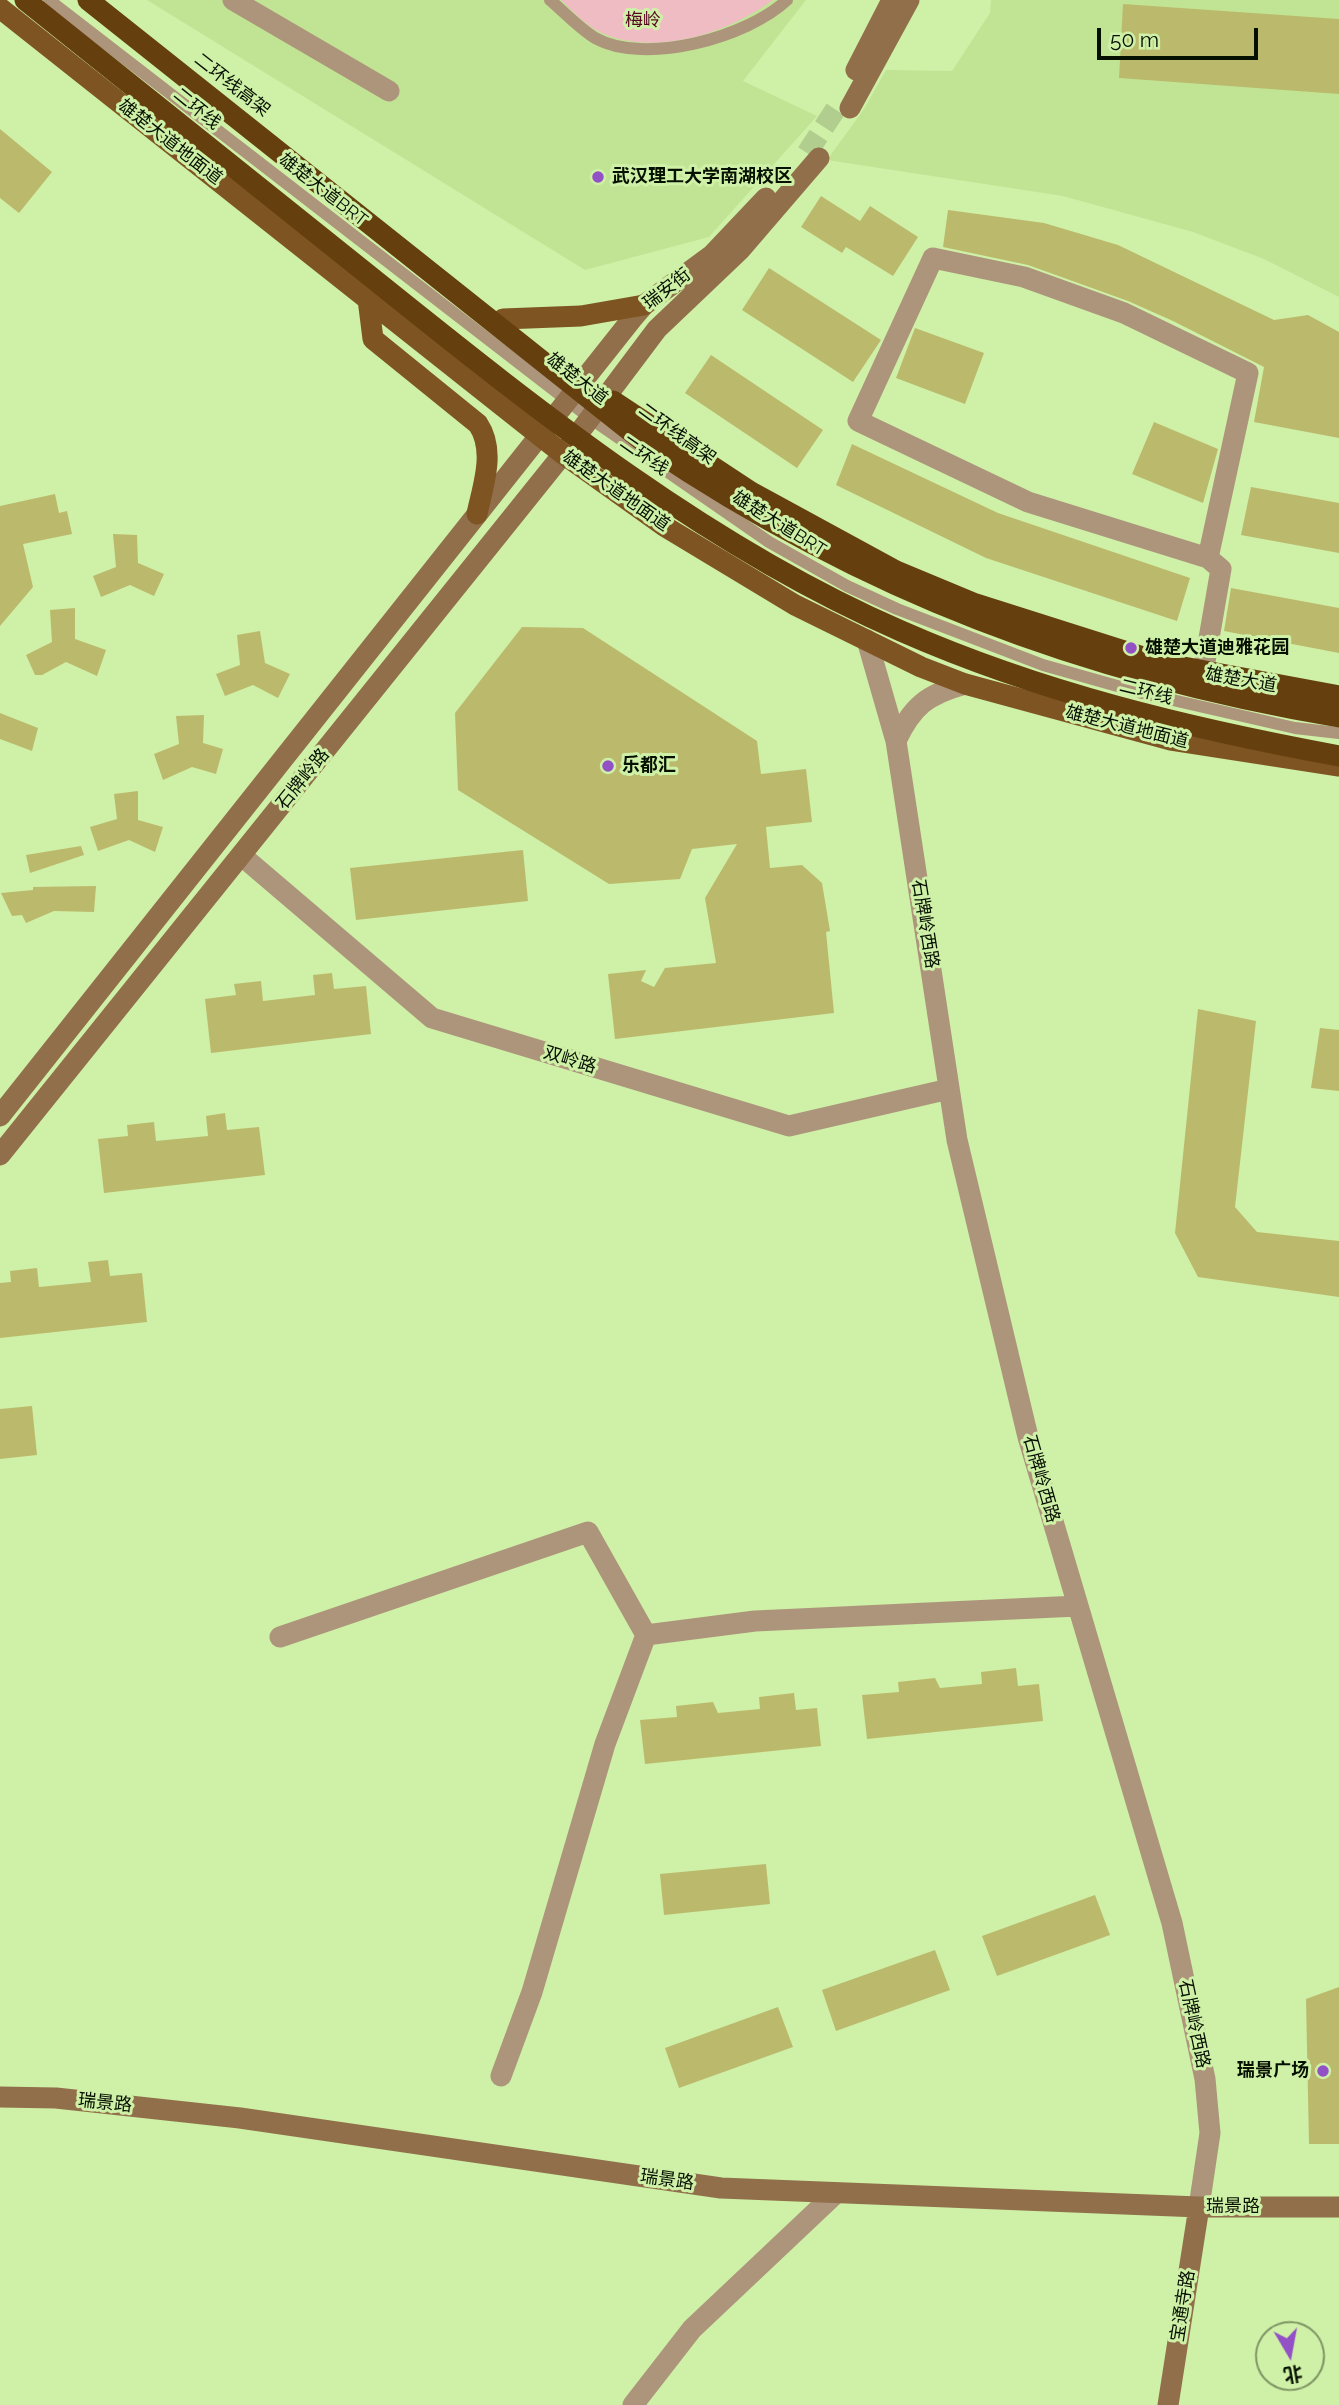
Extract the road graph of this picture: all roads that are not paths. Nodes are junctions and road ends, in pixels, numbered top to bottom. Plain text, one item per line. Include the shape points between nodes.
1 (25, 0) edge
2 (49, 0) edge
3 (81, 0) edge
4 (88, 0) edge
5 (233, 0) edge
6 (550, 0) edge
7 (788, 0) edge
8 (892, 0) edge
9 (909, 0) edge
10 (0, 8) edge
11 (389, 91) dead end
12 (368, 299) junction
13 (644, 305) junction
14 (503, 319) junction
15 (556, 370) junction
16 (573, 392) junction
17 (596, 409) junction
18 (540, 435) junction
19 (563, 454) junction
20 (477, 514) junction
21 (1208, 558) junction
22 (867, 640) junction
23 (1203, 673) junction
24 (965, 684) junction
25 (1339, 697) edge
26 (1339, 717) edge
27 (1339, 733) edge
28 (896, 741) junction
29 (1339, 756) edge
30 (1339, 766) edge
31 (242, 856) junction
32 (949, 1089) junction
33 (0, 1116) edge
34 (0, 1155) edge
35 (1078, 1606) junction
36 (646, 1635) junction
37 (280, 1637) dead end
38 (502, 2076) dead end
39 (0, 2096) edge
40 (836, 2193) junction
41 (1199, 2207) junction
42 (1339, 2207) edge
43 (633, 2405) edge
44 (1168, 2405) edge

1 - 29 highway, 二环线, bridge via 489,372 669,501 787,573 902,632 1100,704
2 - 16 lane, 雄楚大道BRT
3 - 14 main road, 雄楚大道 via 345,208
4 - 15 highway, 二环线高架, bridge
5 - 11 street
6 - 7 lane via 596,38 646,48 715,37 765,17
8 - 9 main road via 844,106
10 - 12 main road, 雄楚大道地面道
12 - 18 main road, 雄楚大道地面道
12 - 20 main road via 373,339 485,435 487,462
13 - 14 main road via 581,316
13 - 16 main road, 瑞安街
13 - 17 main road, 瑞安街 via 712,255 813,155 740,250 657,329
14 - 16 main road, 雄楚大道
15 - 25 highway, bridge via 621,406 751,492 922,582 996,611 1162,663
15 - 26 highway, 二环线高架, bridge via 649,446 704,482 792,534 901,589 1137,674 1251,702
16 - 17 main road, 雄楚大道
16 - 18 main road, 瑞安街
17 - 19 main road, 石牌岭路
17 - 23 main road, 雄楚大道 via 845,543 979,603 1107,647
17 - 27 lane, 雄楚大道BRT via 769,542 897,609 1043,665 1142,693 1296,728
18 - 19 main road, 雄楚大道地面道
18 - 20 main road, 石牌岭路
19 - 22 main road, 雄楚大道地面道 via 664,526 795,605
19 - 31 main road, 石牌岭路
20 - 33 main road, 石牌岭路
21 - 21 street via 1028,502 858,421 933,258 1024,277 1124,313 1248,373
21 - 23 street via 1221,569
22 - 24 main road, 雄楚大道地面道
22 - 28 street, 石牌岭西路
23 - 25 main road, 雄楚大道
24 - 28 street via 943,690 908,715
24 - 30 main road, 雄楚大道地面道 via 1171,740
28 - 32 street, 石牌岭西路
31 - 32 street, 双岭路 via 432,1018 789,1126
31 - 34 main road, 石牌岭路
32 - 35 street, 石牌岭西路 via 1028,1437
35 - 36 street via 755,1621
35 - 41 street, 石牌岭西路 via 1172,1923 1205,2079 1210,2133
36 - 37 street via 587,1532
36 - 38 street via 605,1744 532,1992
39 - 40 main road, 瑞景路 via 240,2118 721,2188
40 - 41 main road, 瑞景路
40 - 43 street via 692,2329
41 - 42 main road, 瑞景路
41 - 44 main road, 宝通寺路

